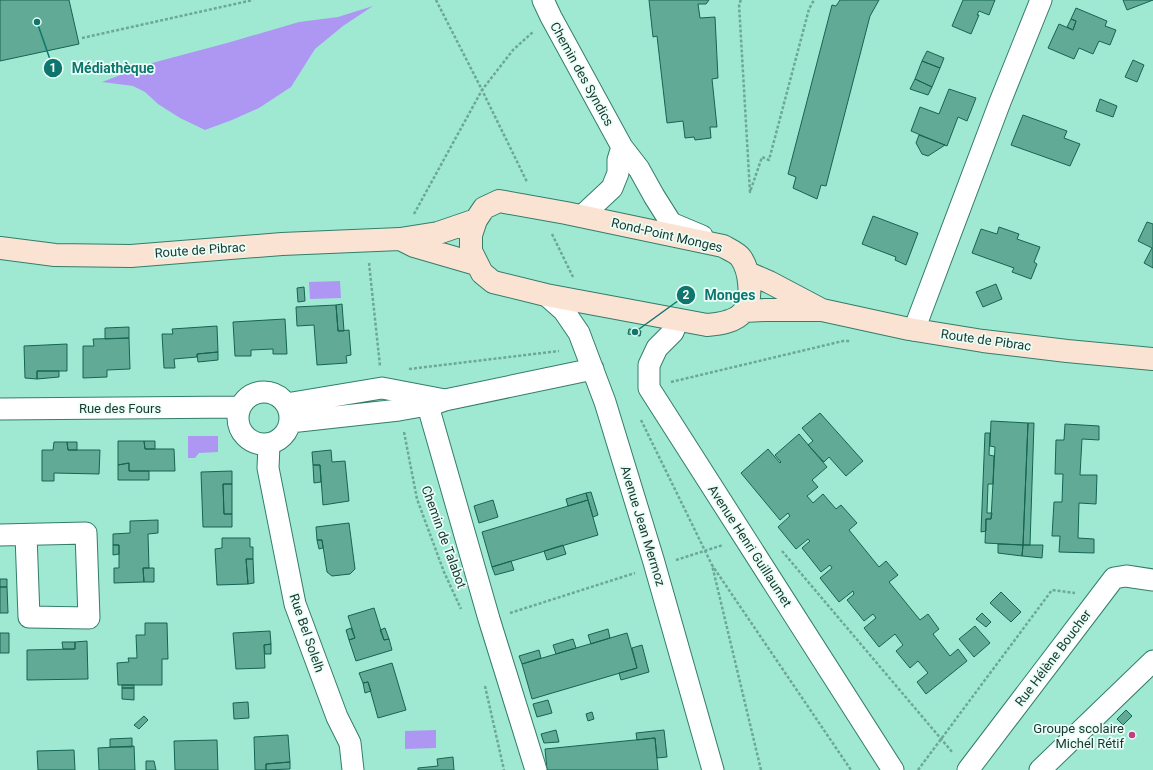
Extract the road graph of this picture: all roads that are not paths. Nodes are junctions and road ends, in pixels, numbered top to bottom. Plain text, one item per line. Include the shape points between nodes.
1 (1041, 0) edge
2 (547, 8) edge
3 (622, 147) junction
4 (582, 216) junction
5 (476, 220) junction
6 (400, 239) junction
7 (723, 246) junction
8 (0, 248) edge
9 (476, 264) junction
10 (748, 273) junction
11 (546, 295) junction
12 (822, 310) junction
13 (744, 311) junction
14 (678, 320) junction
15 (914, 330) junction
16 (1153, 358) edge
17 (593, 369) junction
18 (436, 406) junction
19 (240, 407) junction
20 (0, 409) edge
21 (288, 413) junction
22 (269, 445) junction
23 (0, 535) edge
24 (26, 535) junction
25 (1153, 580) edge
26 (1153, 661) edge
27 (353, 770) edge
28 (536, 770) edge
29 (714, 770) edge
30 (893, 770) edge
31 (968, 770) edge
32 (1040, 770) edge

1 - 15 street
2 - 3 street, Chemin des Syndics
3 - 4 street via 618,173 612,188
3 - 7 street, Chemin des Syndics via 640,168 671,223
4 - 5 main road, Rond-Point Monges via 499,201 484,208
4 - 7 main road, Rond-Point Monges
5 - 6 main road, Route de Pibrac via 438,233
5 - 9 main road, Rond-Point Monges via 471,235 470,251
6 - 8 main road, Route de Pibrac via 282,244 131,256 55,255
6 - 9 main road, Route de Pibrac via 414,246
7 - 10 main road, Rond-Point Monges via 741,257
9 - 11 main road, Rond-Point Monges via 493,282
10 - 12 main road, Route de Pibrac
10 - 13 main road, Rond-Point Monges via 750,292
11 - 14 main road, Rond-Point Monges
11 - 17 street, Avenue Jean Mermoz via 564,311 579,333
12 - 13 main road, Route de Pibrac
12 - 15 main road, Route de Pibrac
13 - 14 main road, Rond-Point Monges via 724,323 707,325
14 - 30 street, Avenue Henri Guillaumet via 673,332 657,348 649,365 649,388
15 - 16 main road, Route de Pibrac via 1067,351
17 - 18 street
17 - 29 street, Avenue Jean Mermoz via 655,566
18 - 21 street via 399,410
18 - 21 street via 382,388
18 - 28 street via 489,619
19 - 20 street, Rue des Fours
19 - 21 street via 253,394 272,393 280,397
19 - 22 street via 237,416 238,426 243,435 260,445
21 - 22 street via 288,430 277,442
22 - 27 street, Rue Bel Solelh via 268,468 295,604 337,717 350,743
23 - 24 street
24 - 24 street via 86,533 89,618 29,617
25 - 31 street, Rue Hélène Boucher via 1126,576 1114,578
26 - 32 street

